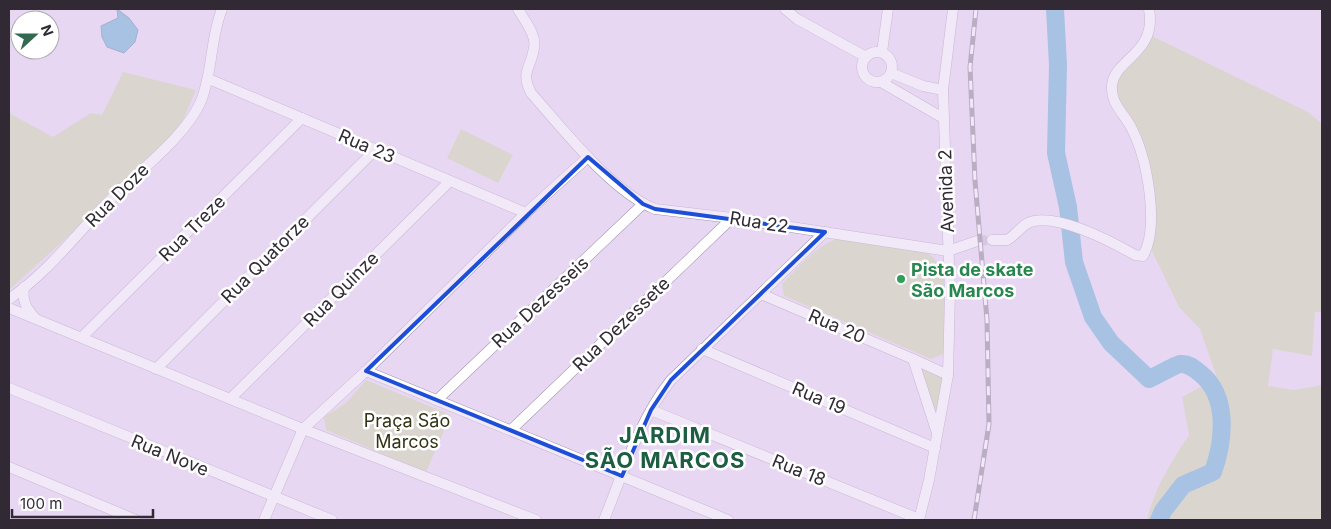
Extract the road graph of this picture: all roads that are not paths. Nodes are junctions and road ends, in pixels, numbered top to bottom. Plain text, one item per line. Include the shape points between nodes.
1 (222, 9) edge
2 (517, 9) edge
3 (785, 9) edge
4 (888, 9) edge
5 (953, 9) edge
6 (1148, 9) edge
7 (882, 52) junction
8 (866, 57) junction
9 (892, 73) junction
10 (208, 79) junction
11 (881, 82) junction
12 (943, 90) junction
13 (302, 118) junction
14 (943, 118) junction
15 (376, 149) junction
16 (588, 157) junction
17 (450, 180) junction
18 (643, 204) junction
19 (526, 213) junction
20 (732, 218) junction
21 (825, 232) junction
22 (992, 240) tunnel mouth
23 (977, 241) tunnel mouth
24 (948, 251) junction
25 (24, 287) junction
26 (761, 294) junction
27 (9, 299) edge
28 (9, 308) edge
29 (35, 318) junction
30 (82, 337) junction
31 (702, 349) junction
32 (913, 359) junction
33 (156, 369) junction
34 (366, 371) junction
35 (948, 375) junction
36 (9, 388) edge
37 (231, 398) junction
38 (437, 400) junction
39 (650, 410) junction
40 (303, 429) junction
41 (511, 430) junction
42 (938, 434) junction
43 (935, 448) junction
44 (9, 467) edge
45 (622, 476) junction
46 (273, 497) junction
47 (136, 520) edge
48 (264, 520) edge
49 (332, 520) edge
50 (536, 520) edge
51 (604, 520) edge
52 (728, 520) edge
53 (919, 520) edge

1 - 10 street, Rua Doze
2 - 16 street, Rua 22 via 533,37 535,48 526,71 531,93
3 - 8 street
4 - 7 street
5 - 12 street, Avenida 2
6 - 22 street via 1148,34 1138,53 1121,67 1112,84 1116,106 1132,129 1147,179 1152,218 1149,245 1143,256 1085,230 1042,221 1028,223 1007,240
7 - 8 street
7 - 9 street via 891,61
8 - 11 street via 862,69 864,75 874,82
9 - 11 street
9 - 12 street via 923,86
10 - 13 street, Rua 23
10 - 25 street, Rua Doze via 200,103 183,129
11 - 14 street
12 - 14 street, Avenida 2
13 - 15 street, Rua 23
13 - 30 street, Rua Treze
14 - 24 street, Avenida 2
15 - 17 street, Rua 23
15 - 33 street, Rua Quatorze
16 - 18 street, Rua 22
16 - 19 street
17 - 19 street, Rua 23
17 - 37 street, Rua Quinze
18 - 20 street, Rua 22 via 655,209
18 - 38 street, Rua Dezesseis
19 - 34 street
20 - 21 street, Rua 22
20 - 41 street, Rua Dezessete
21 - 24 street, Rua 22
21 - 26 street
23 - 24 street
24 - 35 street, Avenida 2
25 - 27 street, Rua Doze
25 - 29 street via 22,298
26 - 31 street
26 - 32 street, Rua 20
28 - 29 street
29 - 30 street
30 - 33 street
31 - 39 street via 670,380
31 - 43 street, Rua 19
32 - 35 street, Rua 20
32 - 42 street
33 - 37 street
34 - 38 street
34 - 40 street
35 - 42 street, Avenida 2
36 - 46 street, Rua Nove
37 - 40 street
38 - 41 street
39 - 45 street
39 - 53 street, Rua 18
40 - 46 street
40 - 50 street
41 - 45 street
42 - 43 street, Avenida 2
43 - 53 street, Avenida 2
44 - 47 street
45 - 51 street
45 - 52 street
46 - 48 street
46 - 49 street, Rua Nove

